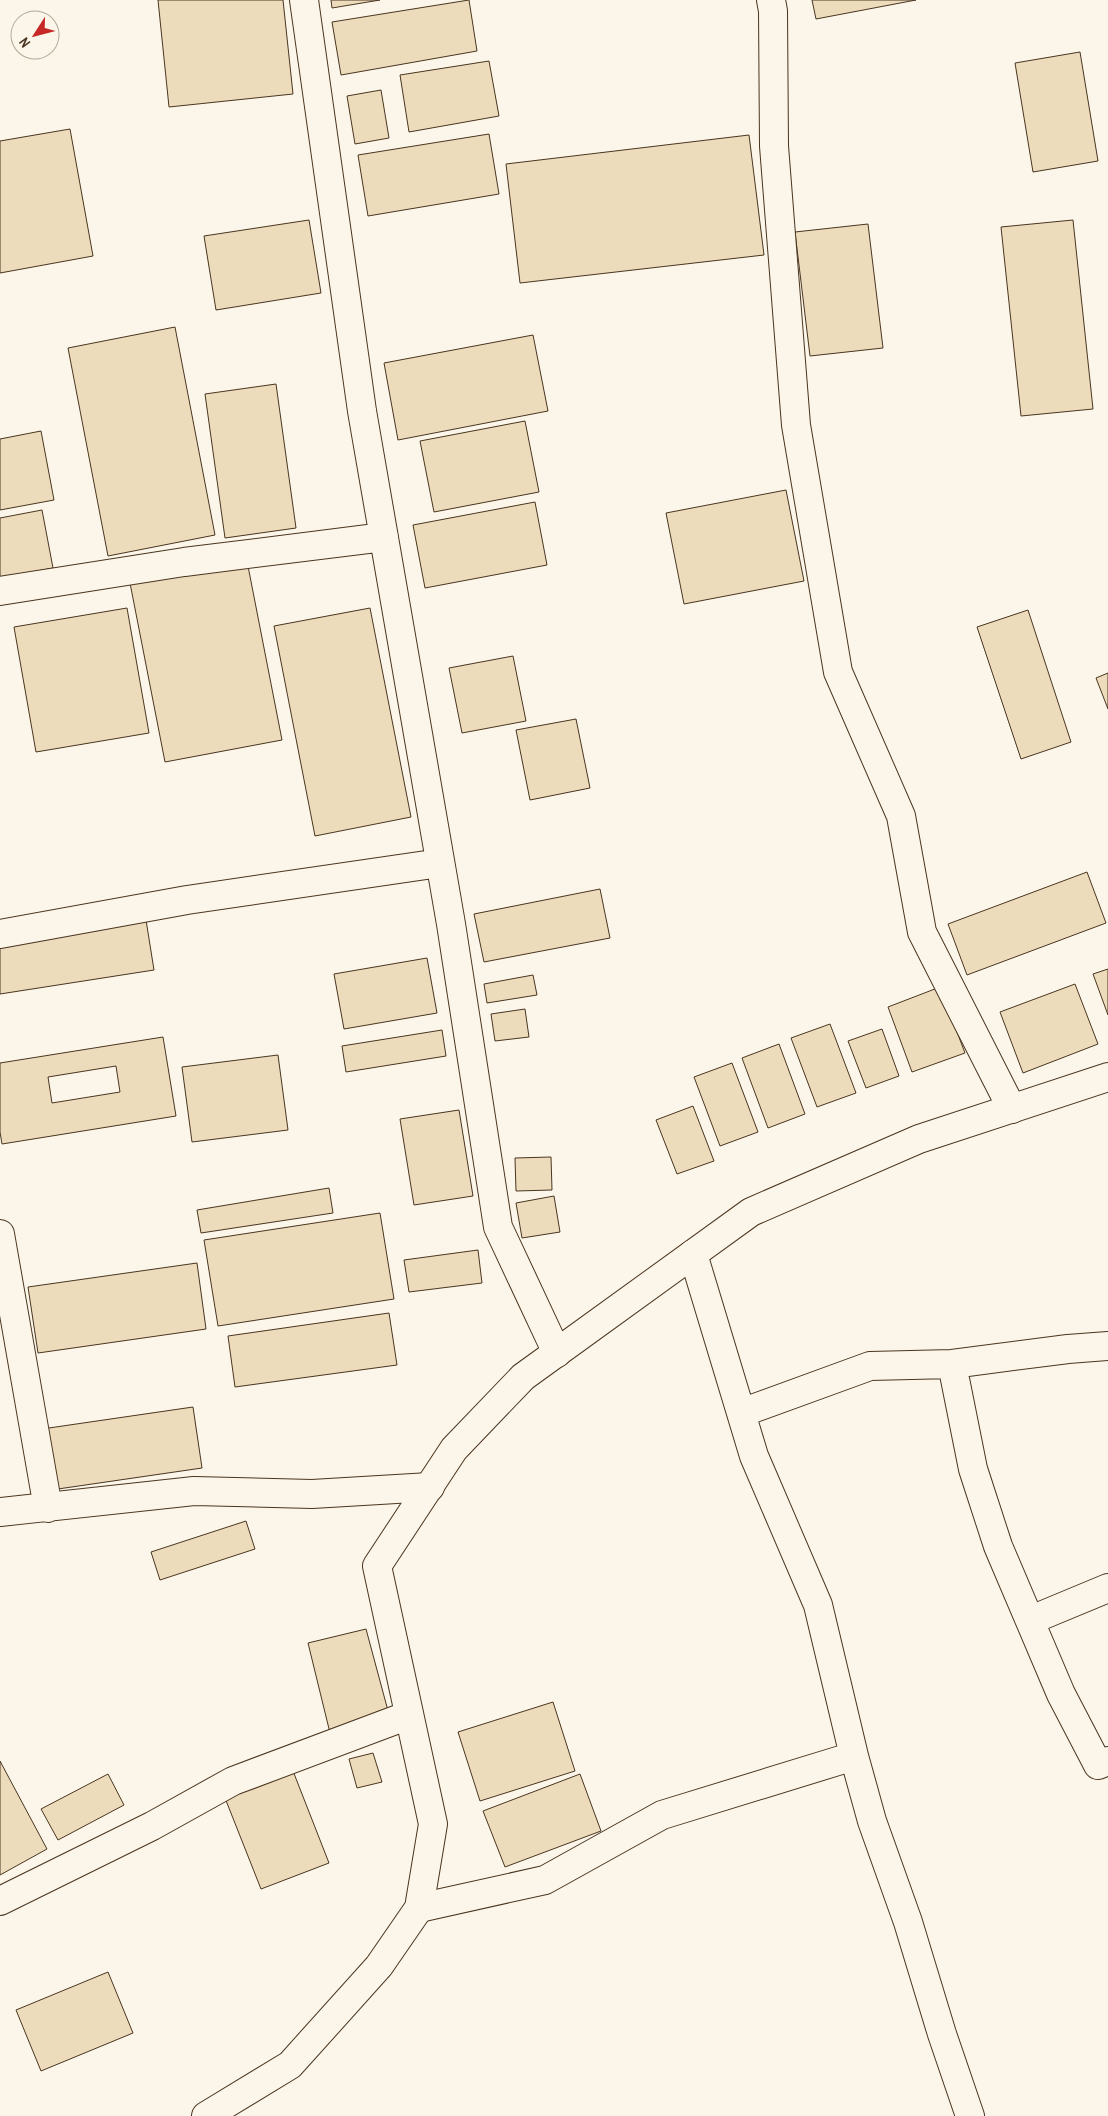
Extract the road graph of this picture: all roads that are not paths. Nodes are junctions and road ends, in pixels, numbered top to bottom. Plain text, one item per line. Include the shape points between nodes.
1 (304, 0) edge
2 (771, 0) edge
3 (384, 537) junction
4 (0, 591) edge
5 (440, 863) junction
6 (0, 934) edge
7 (1108, 1077) edge
8 (1012, 1109) junction
9 (0, 1234) edge
10 (693, 1254) junction
11 (1108, 1346) edge
12 (557, 1353) junction
13 (952, 1364) junction
14 (741, 1413) junction
15 (430, 1487) junction
16 (48, 1508) junction
17 (0, 1512) edge
18 (1108, 1588) edge
19 (1031, 1620) junction
20 (409, 1715) junction
21 (854, 1756) junction
22 (1108, 1761) edge
23 (0, 1901) edge
24 (419, 1908) junction
25 (206, 2116) edge
26 (970, 2116) edge

1 - 3 street
2 - 8 street via 774,146 796,424 838,672 900,816 922,932
3 - 4 street via 184,562
3 - 5 street
5 - 6 street via 187,900
5 - 12 street via 498,1227
7 - 8 street
8 - 10 street via 919,1139 751,1212
9 - 16 street
10 - 12 street
10 - 14 street
11 - 13 street
12 - 15 street via 524,1377 454,1449
13 - 14 street via 870,1366
13 - 19 street via 973,1469 998,1546
14 - 21 street via 754,1456 818,1605
15 - 16 street via 312,1494 194,1491
15 - 20 street via 377,1566
16 - 17 street
18 - 19 street
19 - 22 street via 1062,1694 1098,1765
20 - 23 street via 233,1781 152,1826
20 - 24 street via 432,1824
21 - 24 street via 662,1816 544,1880
21 - 26 street via 872,1821
24 - 25 street via 379,1966 290,2065

